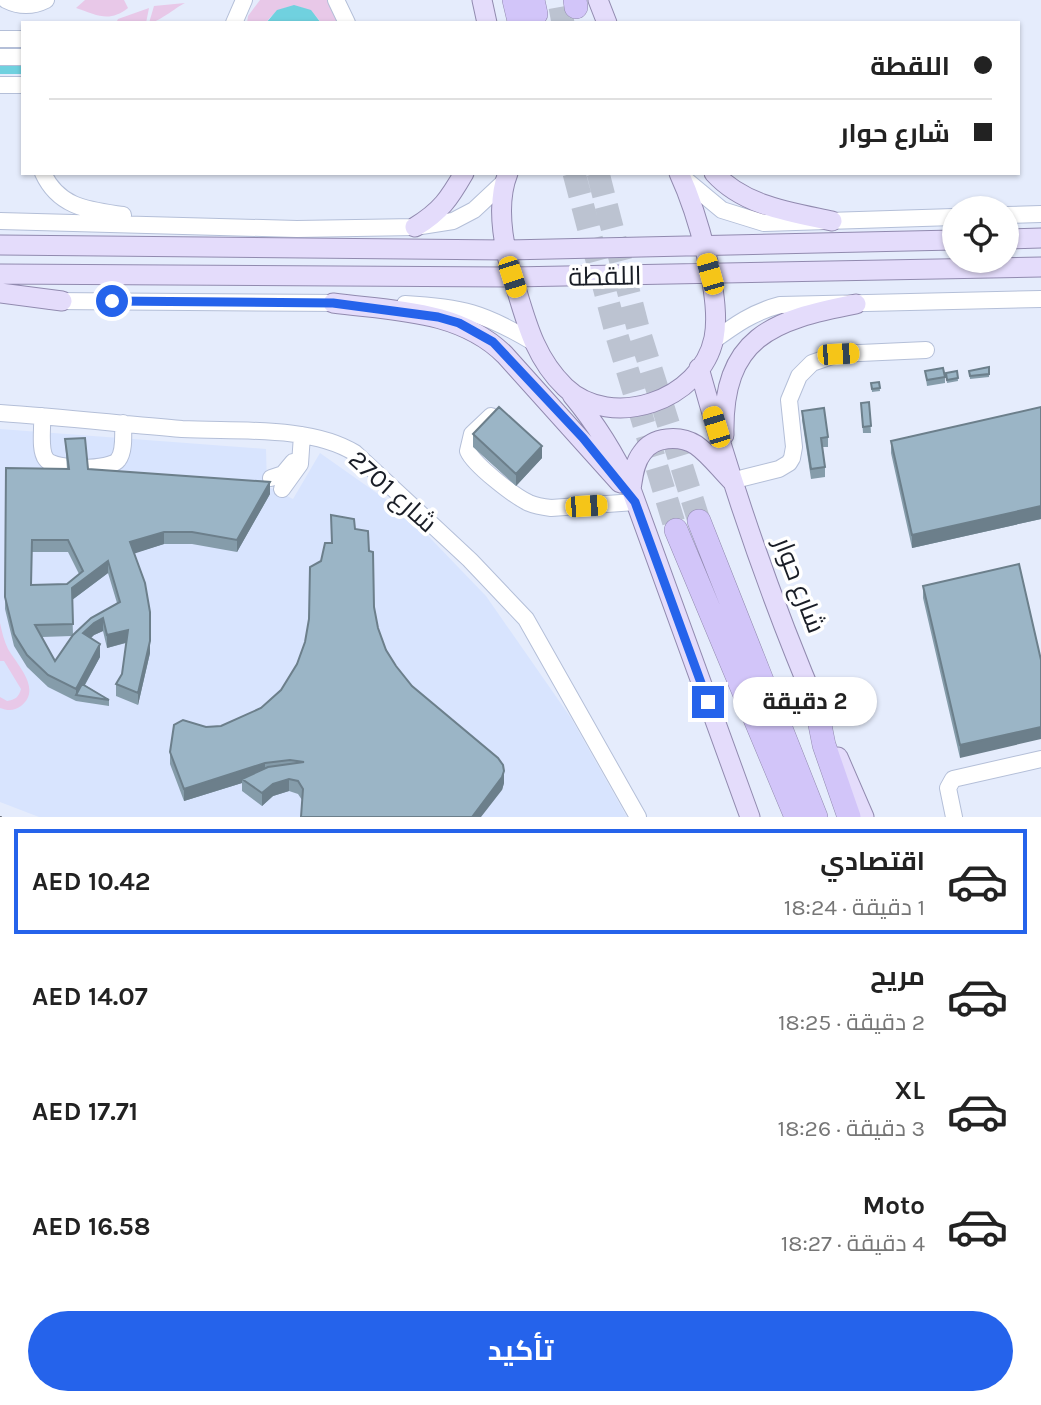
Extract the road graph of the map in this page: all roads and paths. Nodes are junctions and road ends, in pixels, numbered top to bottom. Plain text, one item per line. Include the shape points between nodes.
1 (6, 0) edge
2 (46, 0) edge
3 (233, 0) edge
4 (244, 0) edge
5 (482, 0) edge
6 (577, 2) edge
7 (234, 20) edge
8 (487, 21) edge
9 (599, 21) edge
10 (604, 21) edge
11 (0, 39) edge
12 (21, 39) edge
13 (0, 57) edge
14 (21, 57) edge
15 (0, 85) edge
16 (21, 85) edge
17 (44, 175) edge
18 (463, 175) edge
19 (680, 175) edge
20 (716, 175) edge
21 (506, 177) edge
22 (1041, 214) edge
23 (1019, 215) edge
24 (942, 217) edge
25 (0, 221) edge
26 (832, 221) junction
27 (194, 225) junction
28 (415, 227) junction
29 (1041, 238) edge
30 (1019, 239) edge
31 (942, 240) edge
32 (0, 245) edge
33 (702, 246) junction
34 (506, 250) junction
35 (1041, 267) edge
36 (0, 274) edge
37 (710, 274) junction
38 (512, 277) junction
39 (0, 293) edge
40 (1041, 299) edge
41 (0, 300) edge
42 (62, 301) junction
43 (333, 303) junction
44 (856, 304) junction
45 (713, 341) junction
46 (533, 342) junction
47 (926, 351) dead end
48 (699, 368) junction
49 (567, 389) junction
50 (0, 413) edge
51 (42, 416) junction
52 (491, 416) edge
53 (123, 423) junction
54 (295, 435) junction
55 (724, 454) junction
56 (274, 479) dead end
57 (731, 481) junction
58 (633, 496) junction
59 (699, 521) tunnel mouth
60 (676, 530) tunnel mouth
61 (816, 705) junction
62 (1041, 759) edge
63 (638, 817) edge
64 (750, 817) edge
65 (796, 817) edge
66 (816, 817) edge
67 (849, 817) edge
68 (864, 817) edge
69 (954, 817) edge

1 - 2 street via 24,6
3 - 7 street
4 - 7 street
5 - 8 main road
6 - 9 main road
6 - 10 main road
11 - 12 street
13 - 14 street
15 - 16 street
17 - 27 street via 49,187 64,200 88,210
18 - 28 main road via 445,204
19 - 26 street via 722,210 764,223
19 - 33 main road
20 - 26 main road via 758,204
21 - 28 street via 474,210 440,225
21 - 34 main road
22 - 23 street
24 - 26 street
25 - 27 street
27 - 28 street
29 - 30 main road
31 - 33 main road, اللقطة
32 - 34 main road, اللقطة
33 - 34 main road, اللقطة
33 - 37 main road
34 - 38 main road
35 - 37 main road, اللقطة
36 - 38 main road, اللقطة
37 - 38 main road, اللقطة
37 - 45 main road via 715,296
38 - 46 main road
39 - 42 main road
40 - 44 street
41 - 42 street
42 - 43 street
43 - 46 street via 464,309
43 - 58 main road via 438,317 476,331 493,342
44 - 45 street via 780,305 760,310
44 - 55 main road via 787,320 751,345 730,378
45 - 48 main road
46 - 49 main road
47 - 57 street via 838,354 812,363 799,376 789,400 792,458 784,467
48 - 49 main road via 677,390 649,405 606,407
48 - 55 main road, شارع حوار
49 - 58 main road via 614,452
50 - 51 street, شارع 2701
51 - 53 street, شارع 2701
51 - 53 street via 46,460 62,467 113,464 120,456
52 - 58 street via 472,434 468,451 522,499 551,508
53 - 54 street, شارع 2701
54 - 56 street
54 - 63 street, شارع 2701 via 331,441 355,453 509,599 526,619
55 - 57 main road, شارع حوار
57 - 58 main road via 693,443 667,439 643,451 636,463
57 - 61 main road, شارع حوار
58 - 64 main road
59 - 66 highway
60 - 65 highway
61 - 67 highway via 824,745
61 - 68 main road, شارع حوار
62 - 69 street via 953,779 948,788

